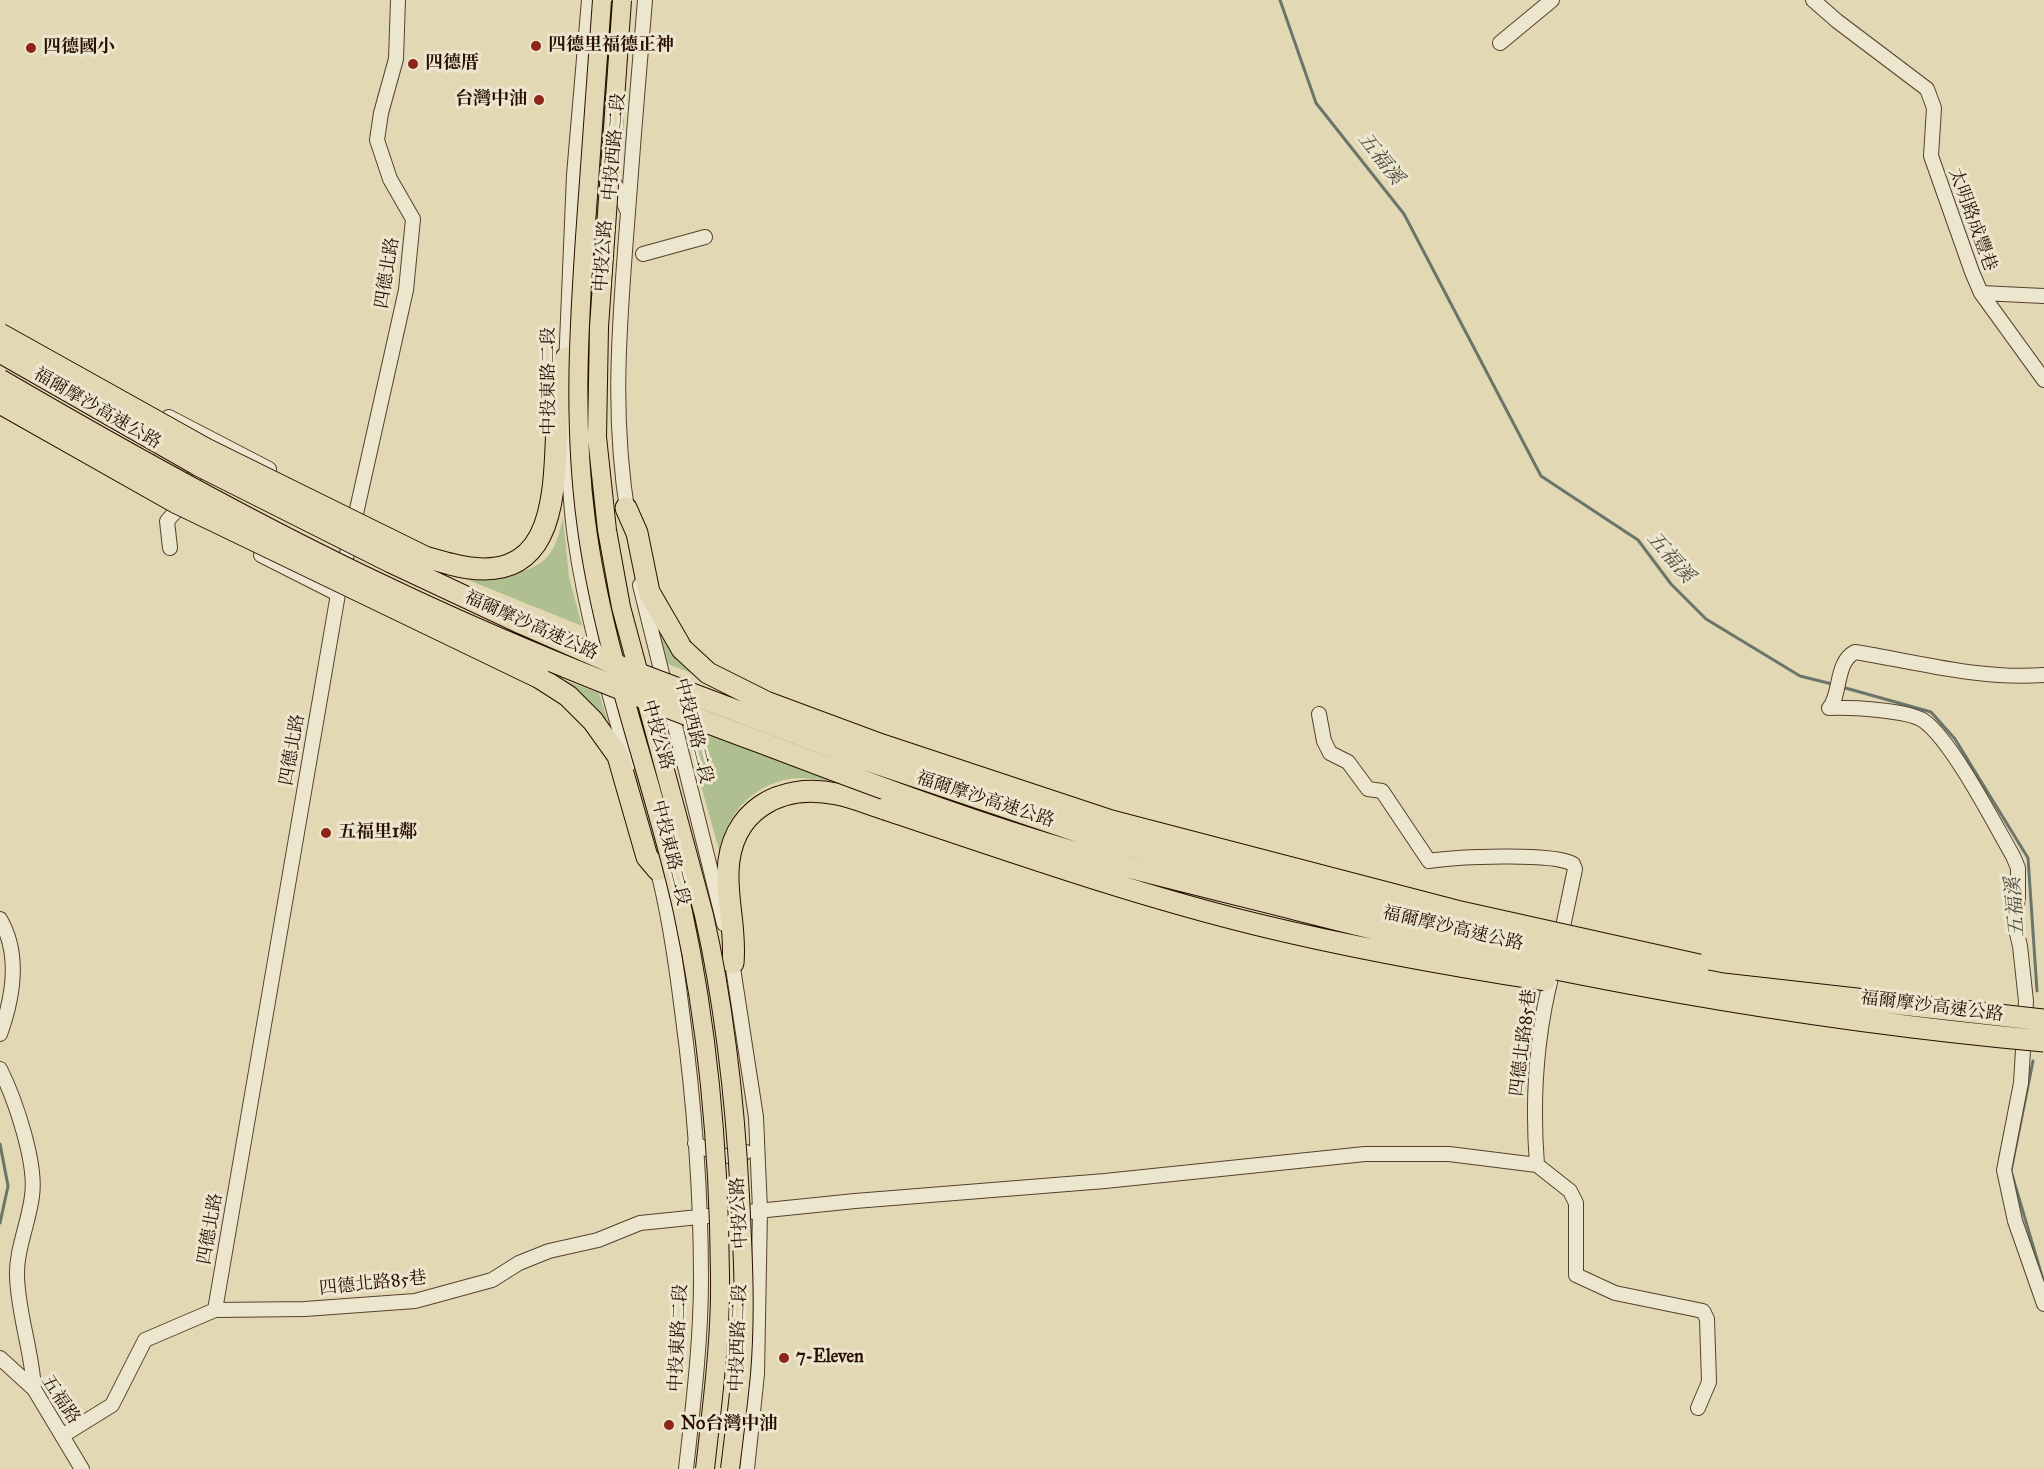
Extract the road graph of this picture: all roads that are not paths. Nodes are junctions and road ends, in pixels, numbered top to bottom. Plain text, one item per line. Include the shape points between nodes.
1 (398, 0) edge
2 (589, 0) edge
3 (602, 0) edge
4 (622, 0) edge
5 (645, 0) edge
6 (1552, 0) edge
7 (1814, 0) edge
8 (1500, 43) dead end
9 (574, 175) junction
10 (627, 213) junction
11 (705, 237) dead end
12 (643, 254) dead end
13 (1980, 293) junction
14 (2044, 296) edge
15 (0, 322) edge
16 (0, 334) edge
17 (0, 352) edge
18 (566, 358) junction
19 (0, 380) edge
20 (2044, 380) edge
21 (0, 403) edge
22 (0, 408) edge
23 (213, 440) junction
24 (627, 508) junction
25 (176, 511) junction
26 (355, 513) junction
27 (170, 548) dead end
28 (347, 551) junction
29 (364, 558) dead end
30 (338, 594) junction
31 (2044, 675) edge
32 (1319, 714) dead end
33 (658, 870) junction
34 (0, 919) edge
35 (733, 963) junction
36 (1771, 987) junction
37 (1730, 1002) junction
38 (2044, 1020) edge
39 (0, 1034) edge
40 (2044, 1041) edge
41 (0, 1069) edge
42 (756, 1142) junction
43 (695, 1143) junction
44 (1537, 1165) junction
45 (760, 1210) junction
46 (700, 1217) junction
47 (2044, 1304) edge
48 (215, 1310) junction
49 (0, 1358) edge
50 (34, 1389) junction
51 (1698, 1408) dead end
52 (62, 1436) junction
53 (82, 1469) edge
54 (686, 1469) edge
55 (705, 1469) edge
56 (730, 1469) edge
57 (747, 1469) edge

1 - 26 street, 四德北路 via 396,59 377,140 390,179 413,219 413,233 406,290
2 - 9 street, 中投東路二段
3 - 55 main road, 中投公路, bridge via 579,322 577,408 581,468 602,611 664,833 705,1027 716,1144 720,1278
4 - 56 main road, 中投公路, bridge via 599,327 597,437 615,579 715,962 734,1095 743,1318
5 - 10 street, 中投西路二段
6 - 8 street
7 - 13 street, 太明路成豐巷 via 1922,83 1931,96 1931,156
9 - 10 street via 591,168 607,173 620,189
9 - 18 street, 中投東路二段
10 - 24 street, 中投西路二段 via 616,398
11 - 12 street
13 - 14 street
13 - 20 street, 太明路成豐巷
15 - 23 street
16 - 18 highway, bridge via 206,449 425,557 473,570 501,568 531,550 550,513
17 - 36 highway, 福爾摩沙高速公路, bridge via 198,465 391,562 626,669 861,758 1089,835 1463,933 1723,984
18 - 33 street, 中投東路二段 via 569,484 586,600
19 - 37 highway, 福爾摩沙高速公路, bridge via 186,486 382,586 620,690 852,777 1105,860 1430,943
21 - 33 highway, bridge via 177,503 540,678 568,696 593,721 618,756 647,857
22 - 25 street
23 - 25 street
23 - 26 street
24 - 35 street, 中投西路二段 via 643,604
24 - 36 highway, bridge via 637,533 649,592 682,649 708,674 766,702 893,749 1111,821 1456,911 1731,971
25 - 27 street via 167,521
25 - 30 street
26 - 28 street, 四德北路
28 - 29 street
28 - 30 street, 四德北路
30 - 48 street, 四德北路
31 - 47 street via 1977,674 1855,652 1850,654 1836,682 1829,708 1883,711 1923,720 1952,755 2018,868 2014,921 2025,980 2021,1083 2004,1170 2015,1221
32 - 44 street, 四德北路85巷 via 1330,753 1348,762 1368,789 1382,790 1429,861 1460,856 1522,857 1573,864 1575,868 1543,1007 1534,1103
33 - 43 street, 中投東路二段 via 690,1068
34 - 39 street via 7,931 14,983
35 - 37 highway, bridge via 736,938 728,891 734,836 753,812 781,795 809,790 837,794 1073,871 1257,925 1486,971
35 - 42 street, 中投西路二段 via 756,1117
36 - 38 highway, 福爾摩沙高速公路, bridge
37 - 40 highway, 福爾摩沙高速公路, bridge via 1918,1030
41 - 50 street via 10,1088 34,1177 17,1269 17,1292 32,1360
42 - 43 street via 741,1155 729,1157
42 - 45 street, 中投西路二段
43 - 46 street, 中投東路二段
44 - 45 street, 四德北路85巷 via 1449,1154 1365,1154
44 - 51 street via 1570,1191 1575,1203 1576,1275 1615,1293 1703,1311 1707,1319 1708,1382
45 - 46 street, 四德北路85巷
45 - 57 street, 中投西路二段 via 757,1374
46 - 48 street, 四德北路85巷 via 640,1223 598,1240 549,1251 492,1280 416,1301 305,1309
46 - 54 street, 中投東路二段 via 701,1281
48 - 52 street via 145,1341 112,1406
49 - 50 street, 五福路
50 - 52 street, 五福路
52 - 53 street, 五福路

